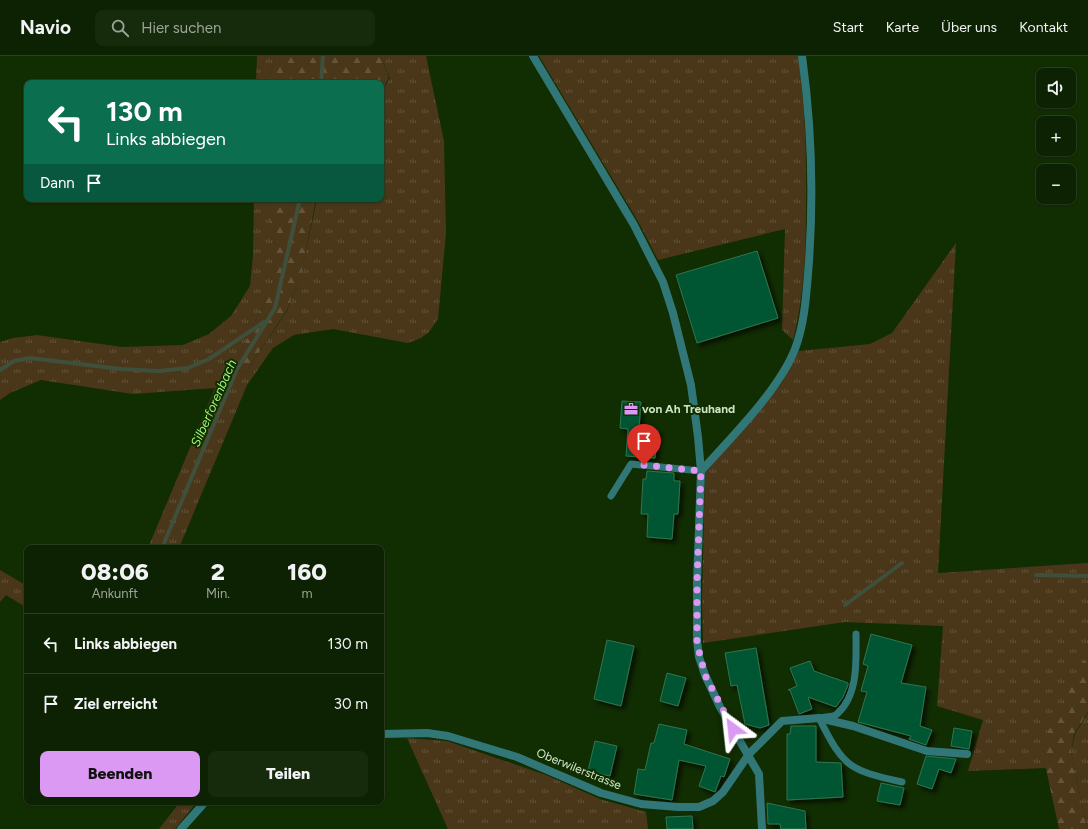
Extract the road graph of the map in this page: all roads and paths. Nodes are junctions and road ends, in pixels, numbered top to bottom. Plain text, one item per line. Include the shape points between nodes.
1 (533, 56) edge
2 (802, 56) edge
3 (701, 471) junction
4 (611, 496) dead end
5 (856, 634) dead end
6 (820, 718) junction
7 (384, 734) edge
8 (749, 754) junction
9 (967, 754) dead end
10 (902, 782) dead end
11 (202, 805) edge
12 (181, 829) edge
13 (762, 829) edge

1 - 3 street via 634,225 663,282 680,336 691,385
2 - 3 street via 808,98 811,187 810,254 802,321 795,349 779,379
3 - 4 lane via 631,464
3 - 8 street via 697,643 703,669 714,693
5 - 6 lane via 855,676 848,701 837,714
6 - 8 street, Oberwilerstrasse via 782,721
6 - 9 street, Oberwilerstrasse via 854,726 927,751
6 - 10 lane via 843,760 856,770
7 - 8 street, Oberwilerstrasse via 427,733 448,736 517,757 601,793 641,804 678,807 699,807 713,801 723,792
8 - 13 street via 759,774
11 - 12 street

